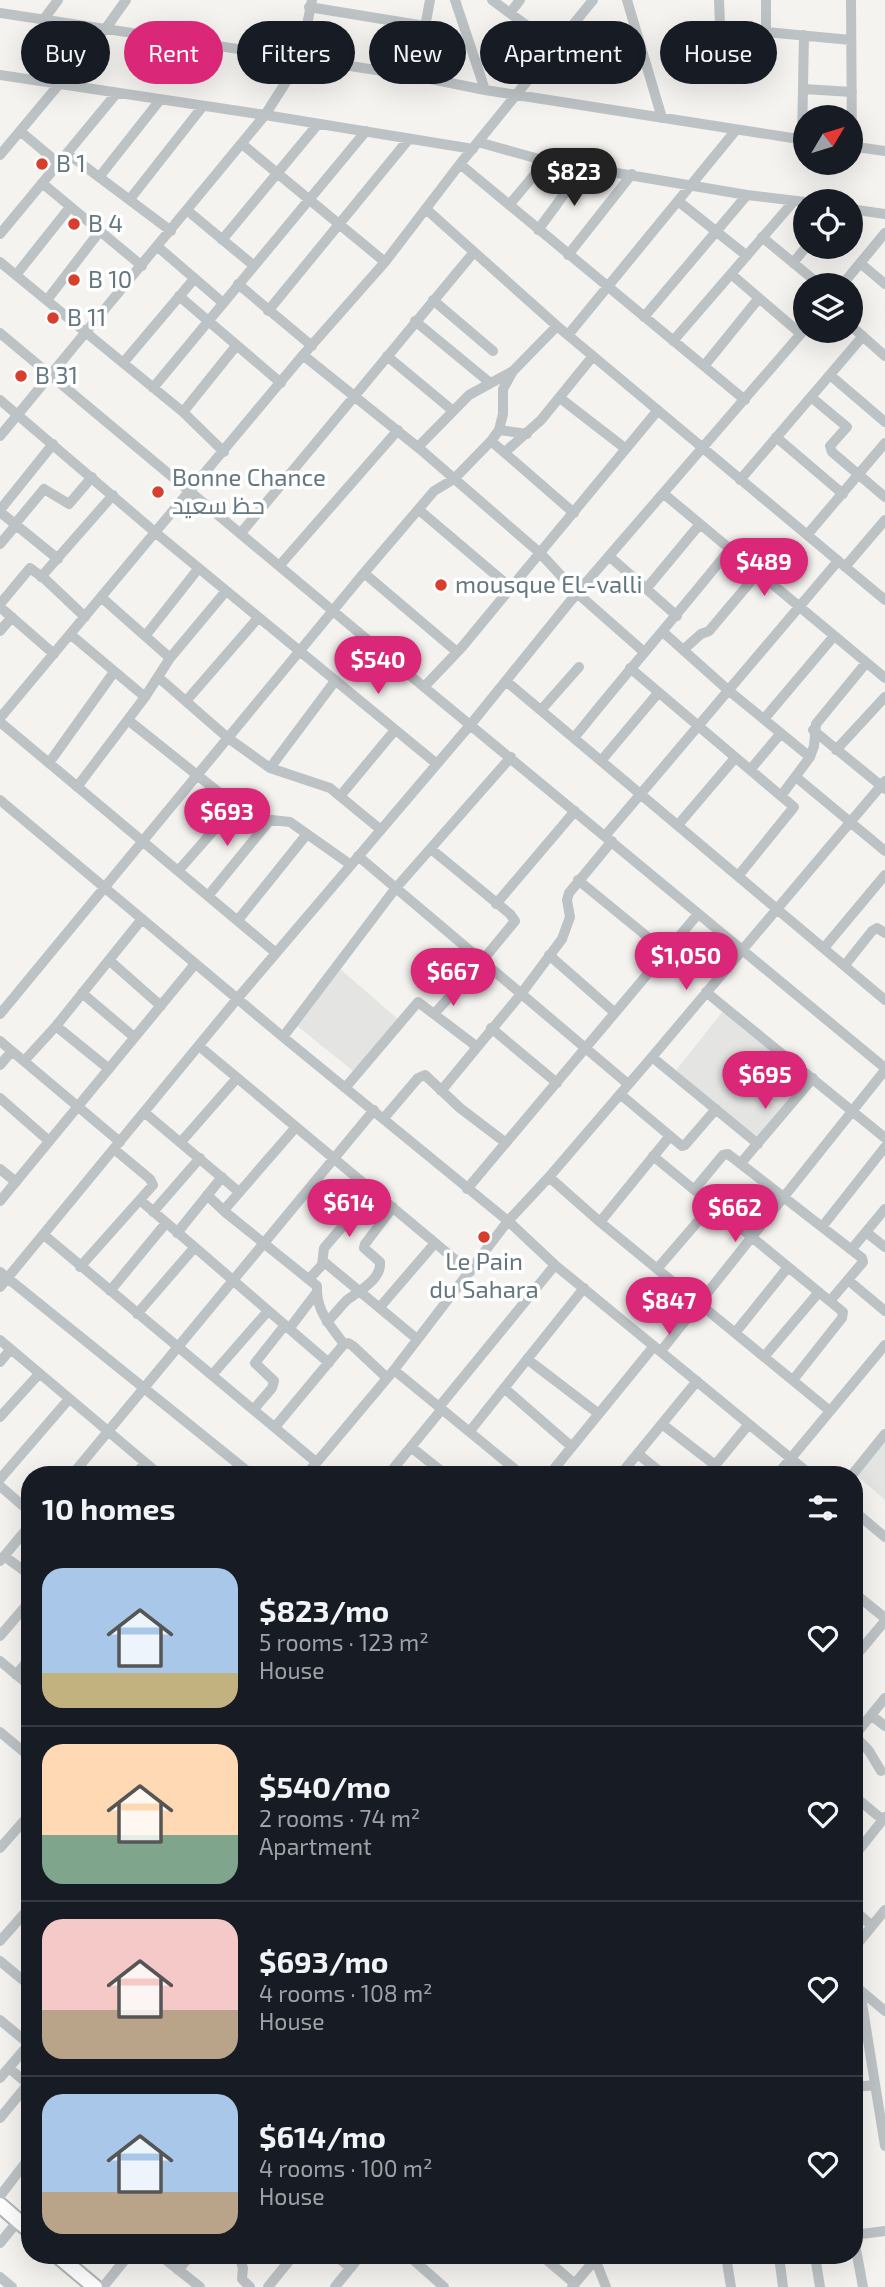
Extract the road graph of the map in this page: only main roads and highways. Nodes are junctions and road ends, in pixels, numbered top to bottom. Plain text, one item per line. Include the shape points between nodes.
1 (0, 2206) edge
2 (21, 2224) edge
3 (68, 2264) edge
4 (95, 2287) edge

1 - 2 main road
3 - 4 main road

